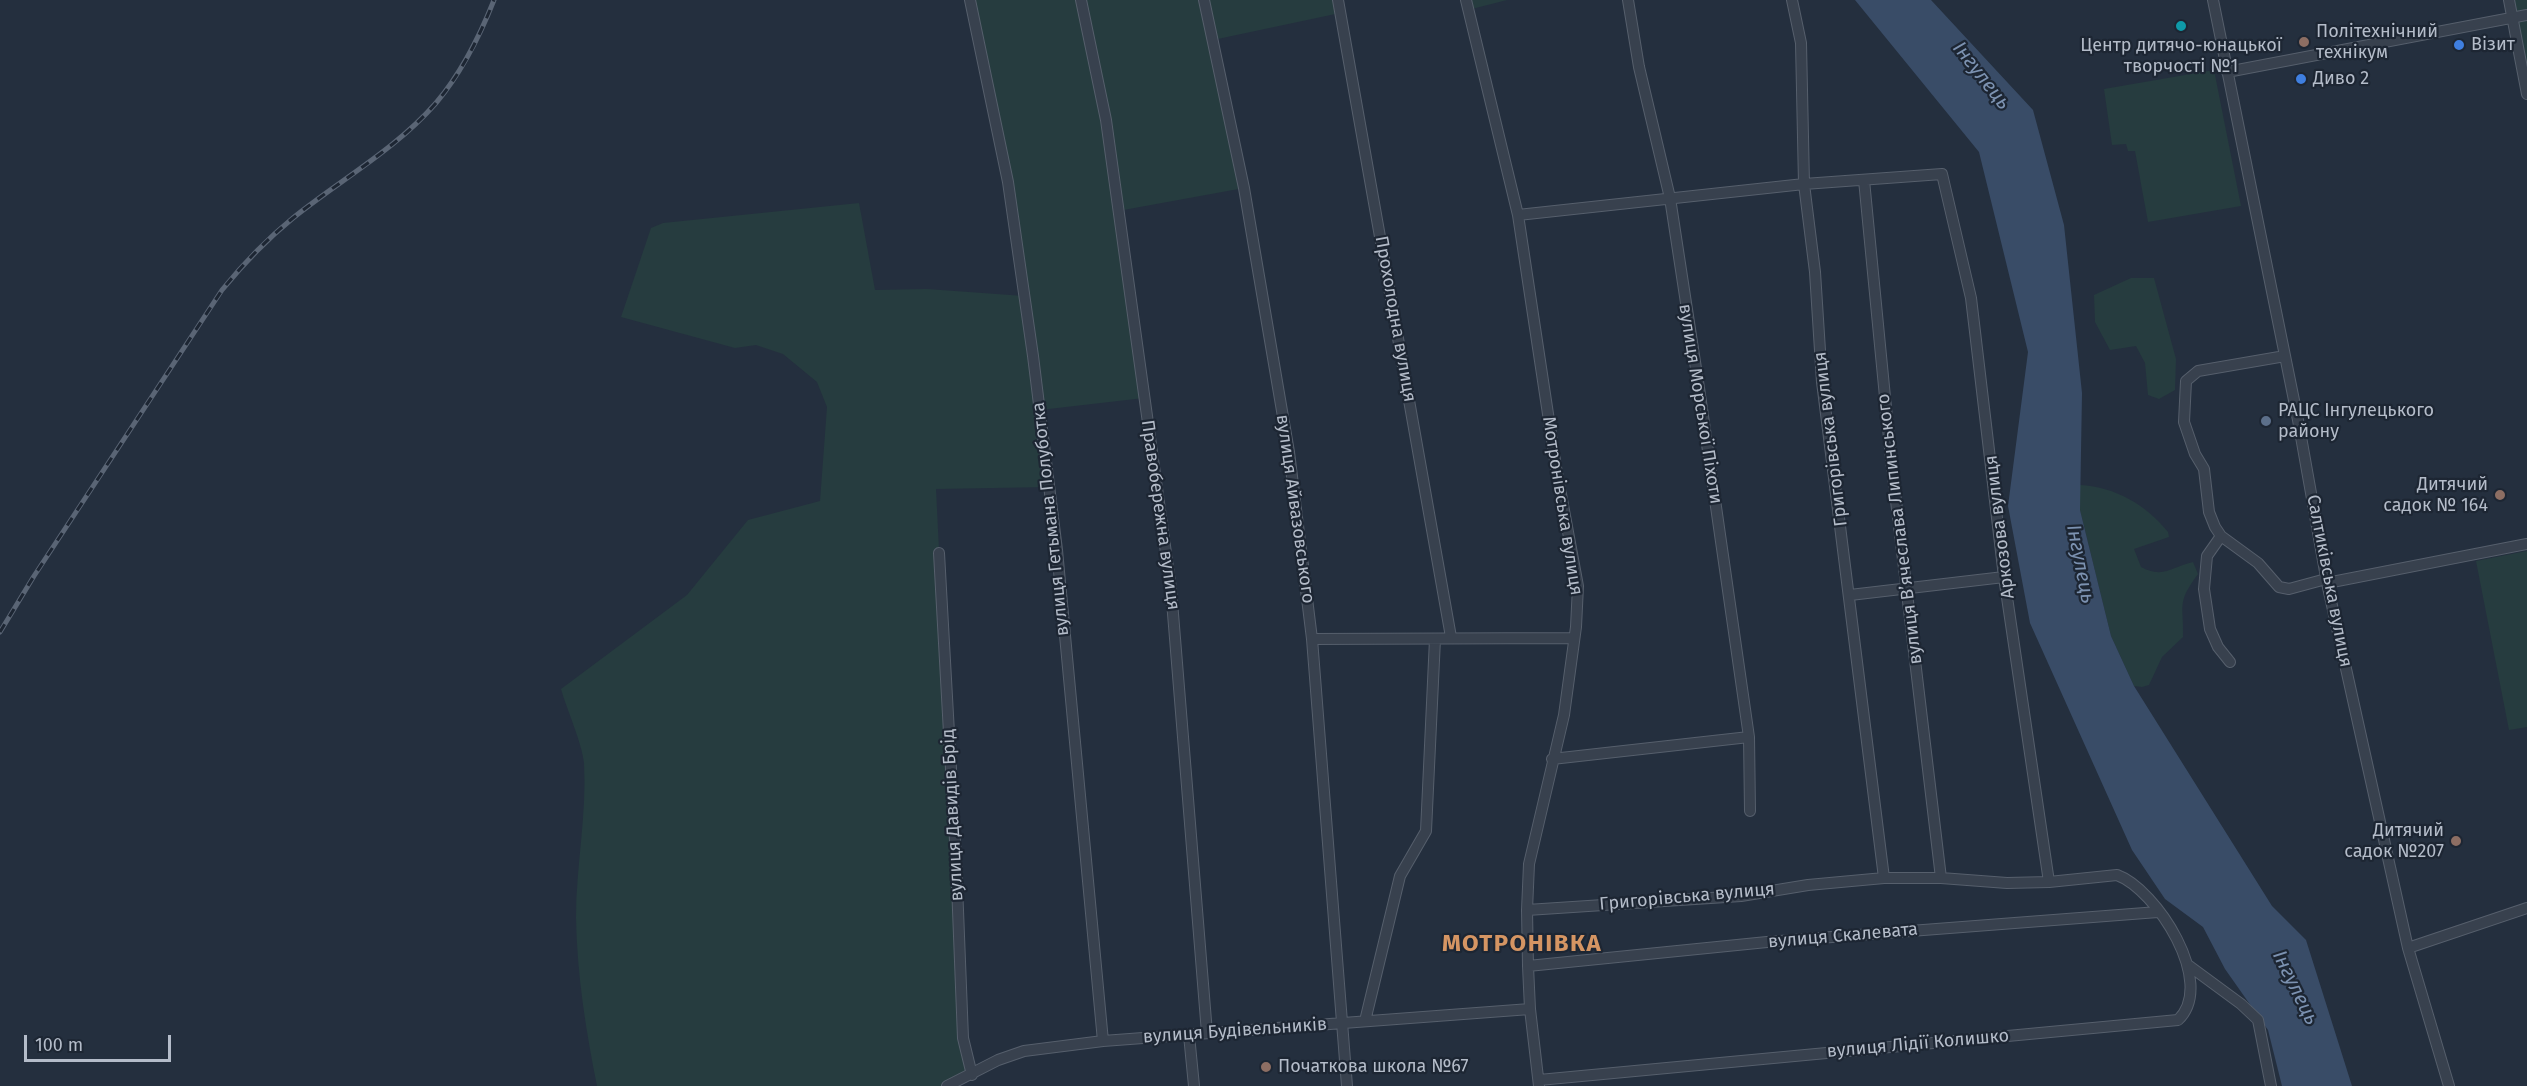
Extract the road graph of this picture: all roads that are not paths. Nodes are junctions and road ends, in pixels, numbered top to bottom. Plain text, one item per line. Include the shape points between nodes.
1 (970, 0) edge
2 (1081, 0) edge
3 (1204, 0) edge
4 (1338, 0) edge
5 (1466, 0) edge
6 (1628, 0) edge
7 (1792, 0) edge
8 (2213, 0) edge
9 (2509, 0) edge
10 (2527, 15) edge
11 (2512, 18) junction
12 (2227, 72) junction
13 (2527, 94) edge
14 (1864, 180) junction
15 (1804, 184) junction
16 (1670, 198) junction
17 (1518, 215) junction
18 (2285, 356) junction
19 (2221, 536) junction
20 (2527, 544) edge
21 (939, 554) dead end
22 (2004, 577) junction
23 (2327, 581) junction
24 (1908, 587) junction
25 (1850, 595) junction
26 (1451, 638) junction
27 (1574, 638) junction
28 (1312, 639) junction
29 (1435, 639) junction
30 (2230, 662) dead end
31 (1749, 737) junction
32 (1552, 759) junction
33 (1750, 810) dead end
34 (1884, 878) junction
35 (1941, 878) junction
36 (2049, 882) junction
37 (2527, 908) edge
38 (1527, 910) junction
39 (2158, 912) junction
40 (2408, 948) junction
41 (2188, 965) junction
42 (1528, 966) junction
43 (1530, 1009) junction
44 (1365, 1022) junction
45 (1341, 1023) junction
46 (1207, 1033) junction
47 (1189, 1035) junction
48 (1103, 1041) junction
49 (972, 1075) junction
50 (1539, 1083) edge
51 (947, 1086) edge
52 (1194, 1086) edge
53 (1347, 1086) edge
54 (2271, 1086) edge
55 (2449, 1086) edge

1 - 48 street, вулиця Гетьмана Полуботка via 1008,182 1033,356 1056,550
2 - 46 street, Правобережна вулиця via 1106,120 1171,589
3 - 28 street, вулиця Айвазовського via 1244,188 1289,452
4 - 26 street, Прохолодна вулиця
5 - 17 street, Мотронівська вулиця
6 - 16 street, вулиця Морської Піхоти via 1639,67
7 - 15 street, Григорівська вулиця via 1801,43
8 - 12 street, Салтиківська вулиця
9 - 11 street
10 - 11 street
11 - 12 street
11 - 13 street
12 - 18 street, Салтиківська вулиця
14 - 15 street
14 - 22 street, Аркозова вулиця via 1942,174 1971,298
14 - 24 street, вулиця В’ячеслава Липинського via 1891,459
15 - 16 street
15 - 25 street, Григорівська вулиця via 1822,382
16 - 17 street
16 - 31 street, вулиця Морської Піхоти
17 - 27 street, Мотронівська вулиця via 1556,467 1576,571 1578,612
18 - 19 street via 2198,371 2186,381 2184,422 2204,469 2209,512
18 - 23 street, Салтиківська вулиця
19 - 23 street via 2258,563 2279,587 2289,589
19 - 30 street via 2207,556 2204,589 2210,629
20 - 23 street
21 - 49 street, вулиця Давидів Брід via 963,1038
22 - 24 street
22 - 36 street, Аркозова вулиця
23 - 40 street, Салтиківська вулиця
24 - 25 street
24 - 35 street, вулиця В’ячеслава Липинського
25 - 34 street, Григорівська вулиця
26 - 27 street
26 - 29 street
27 - 32 street, Мотронівська вулиця via 1564,715
28 - 29 street
28 - 45 street, вулиця Айвазовського
29 - 44 street via 1426,831 1400,876
31 - 32 street
31 - 33 street, вулиця Морської Піхоти
32 - 38 street, Мотронівська вулиця via 1529,864
34 - 35 street, Григорівська вулиця
34 - 38 street, Григорівська вулиця via 1741,896
35 - 36 street, Григорівська вулиця
36 - 39 street, Григорівська вулиця via 2117,875 2135,885
37 - 40 street
38 - 42 street, Мотронівська вулиця
39 - 41 street, вулиця Лідії Колишко via 2181,943
39 - 42 street, вулиця Скалевата via 1767,942
40 - 55 street, Салтиківська вулиця
41 - 50 street, вулиця Лідії Колишко via 2186,1006 2178,1020
41 - 54 street via 2258,1020
42 - 43 street, Мотронівська вулиця
43 - 44 street, вулиця Будівельників
43 - 50 street, Мотронівська вулиця
44 - 45 street, вулиця Будівельників
45 - 46 street, вулиця Будівельників
45 - 53 street, вулиця Айвазовського
46 - 47 street, вулиця Будівельників
47 - 48 street, вулиця Будівельників
47 - 52 street
48 - 49 street, вулиця Будівельників via 1024,1051
49 - 51 street, вулиця Будівельників

